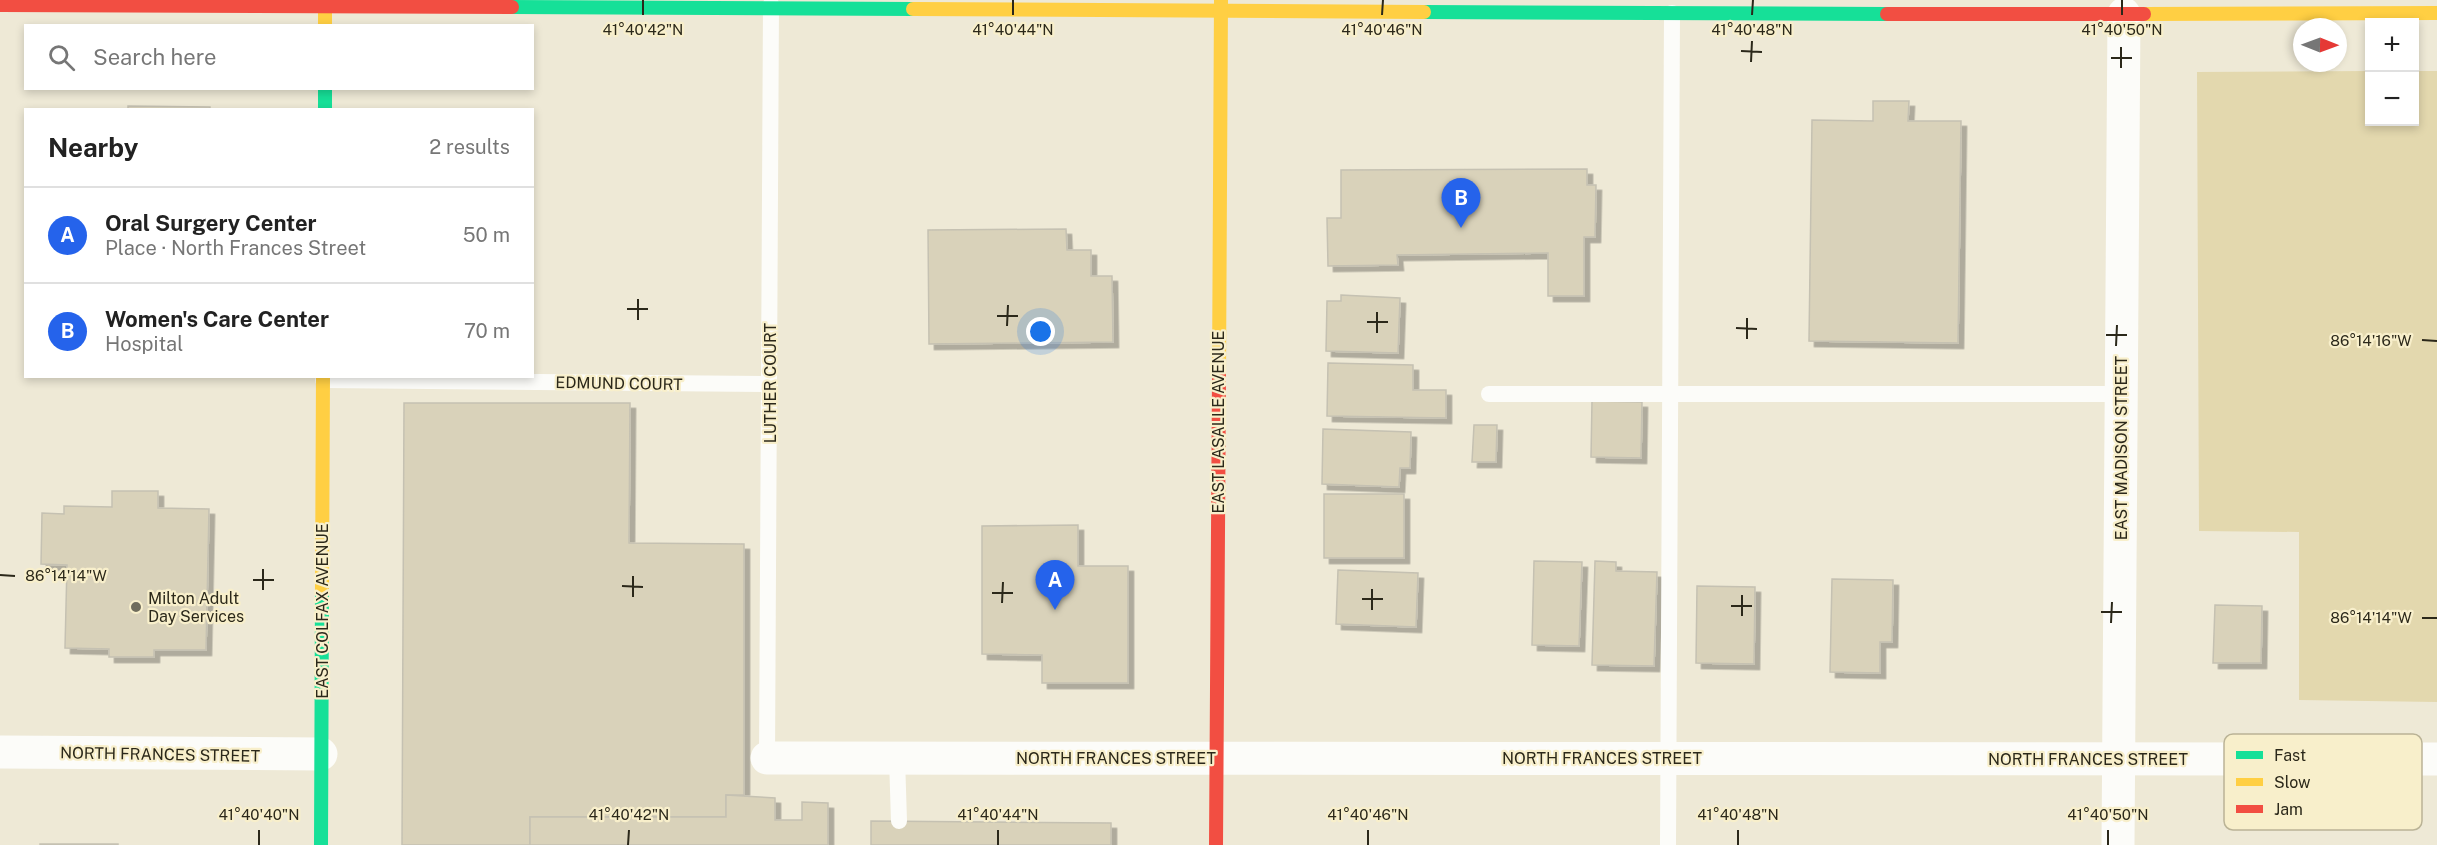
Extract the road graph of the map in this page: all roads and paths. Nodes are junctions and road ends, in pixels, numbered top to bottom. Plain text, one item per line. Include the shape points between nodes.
1 (325, 3) edge
2 (0, 4) edge
3 (771, 4) edge
4 (1221, 6) edge
5 (1672, 13) junction
6 (2437, 13) edge
7 (2124, 14) junction
8 (325, 24) edge
9 (325, 90) edge
10 (325, 108) edge
11 (323, 378) edge
12 (770, 384) junction
13 (1489, 394) dead end
14 (1670, 394) junction
15 (2122, 394) junction
16 (0, 752) edge
17 (321, 754) junction
18 (767, 758) joint
19 (897, 758) junction
20 (1216, 758) junction
21 (1669, 758) junction
22 (2119, 759) junction
23 (2224, 759) edge
24 (900, 821) dead end
25 (321, 845) edge
26 (1216, 845) edge
27 (1668, 845) edge
28 (2118, 845) edge

1 - 2 street
1 - 3 street
1 - 8 street
3 - 4 street
3 - 12 lane, LUTHER COURT
4 - 5 street
4 - 20 street, EAST LASALLE AVENUE
5 - 7 street
5 - 14 lane
6 - 7 street
7 - 15 street, EAST MADISON STREET
9 - 10 street
11 - 12 lane, EDMUND COURT
11 - 17 street, EAST COLFAX AVENUE
12 - 18 lane, LUTHER COURT
13 - 14 lane
14 - 15 lane
14 - 21 lane
15 - 22 street, EAST MADISON STREET
16 - 17 street, NORTH FRANCES STREET
17 - 25 street, EAST COLFAX AVENUE
18 - 19 street, NORTH FRANCES STREET
19 - 20 street, NORTH FRANCES STREET
19 - 24 lane
20 - 21 street, NORTH FRANCES STREET
20 - 26 street, EAST LASALLE AVENUE
21 - 22 street, NORTH FRANCES STREET
21 - 27 lane
22 - 23 street, NORTH FRANCES STREET
22 - 28 street, EAST MADISON STREET

